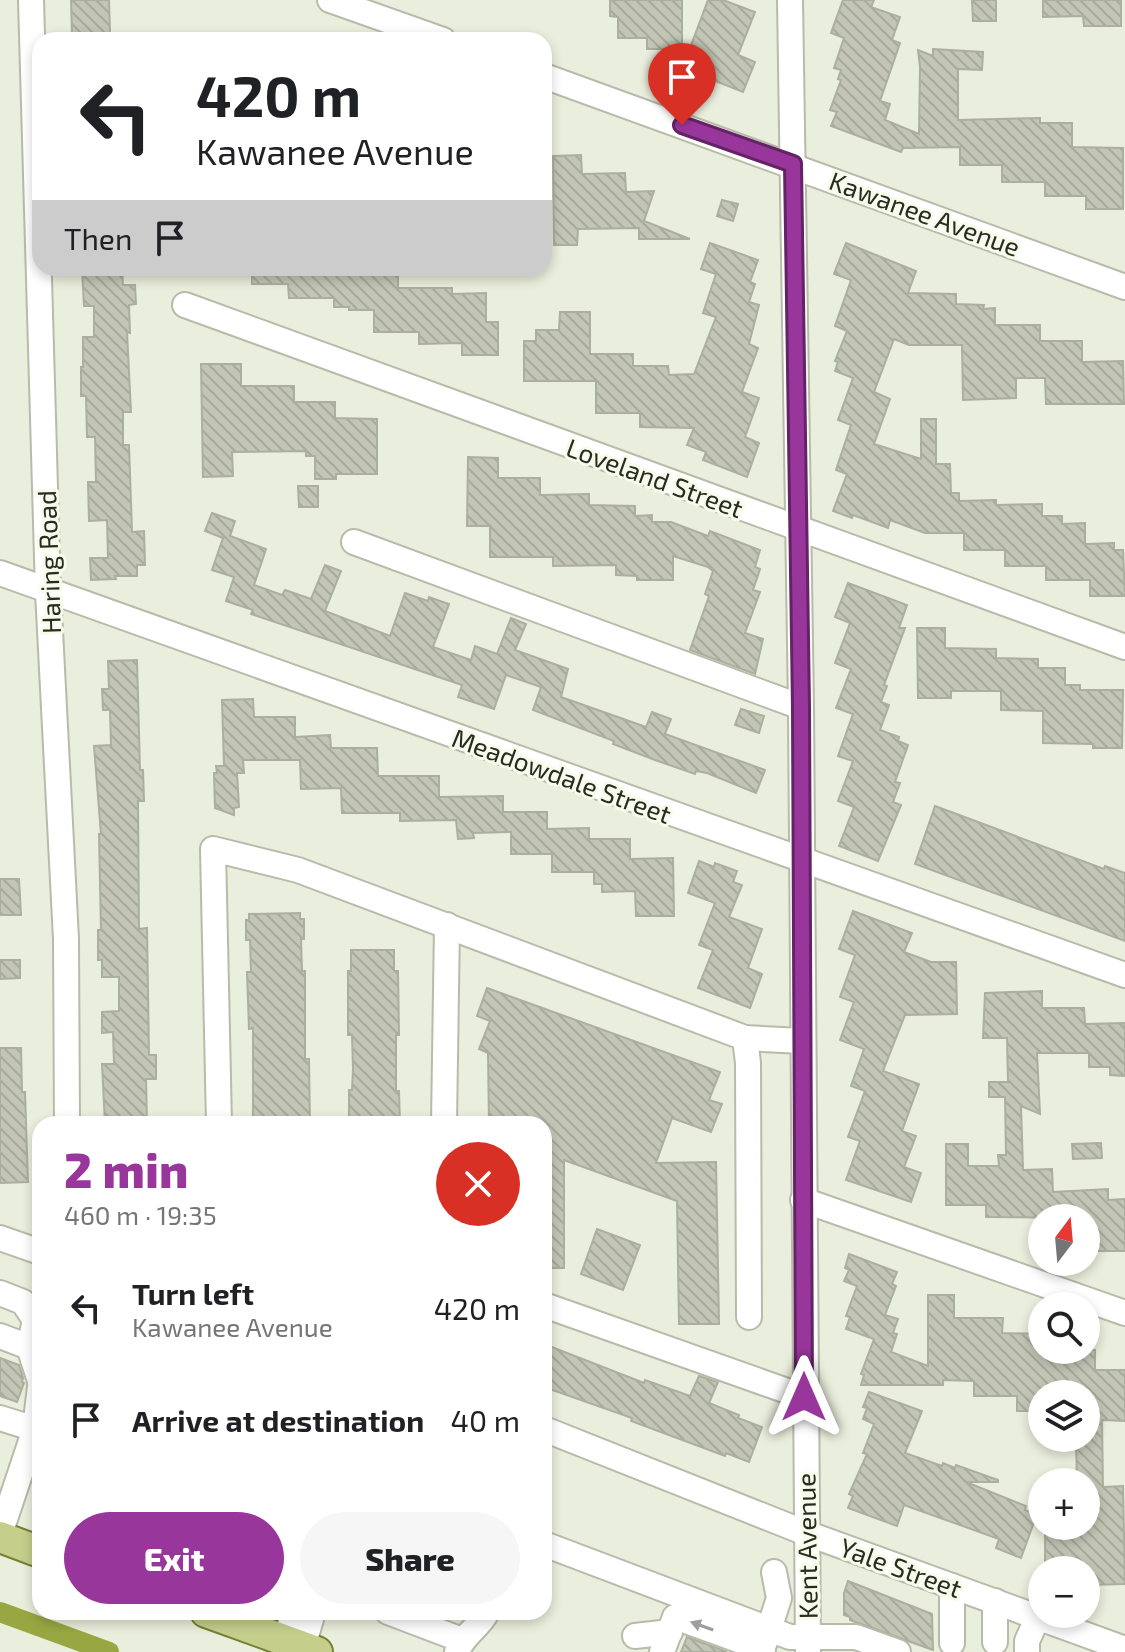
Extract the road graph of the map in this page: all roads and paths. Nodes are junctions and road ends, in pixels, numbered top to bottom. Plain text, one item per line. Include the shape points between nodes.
1 (31, 0) edge
2 (330, 0) edge
3 (790, 0) edge
4 (420, 32) edge
5 (32, 35) edge
6 (552, 79) edge
7 (793, 164) junction
8 (39, 276) edge
9 (1125, 287) edge
10 (185, 305) dead end
11 (798, 529) junction
12 (354, 542) dead end
13 (0, 573) edge
14 (48, 592) junction
15 (1125, 647) edge
16 (801, 707) junction
17 (801, 860) junction
18 (447, 925) junction
19 (1125, 975) edge
20 (745, 1038) junction
21 (802, 1041) junction
22 (67, 1116) edge
23 (219, 1116) edge
24 (444, 1116) edge
25 (803, 1200) junction
26 (0, 1238) edge
27 (32, 1249) edge
28 (0, 1293) edge
29 (552, 1308) edge
30 (32, 1312) edge
31 (1125, 1313) edge
32 (749, 1317) dead end
33 (0, 1336) edge
34 (32, 1338) edge
35 (29, 1347) junction
36 (32, 1357) edge
37 (804, 1397) junction
38 (0, 1418) edge
39 (32, 1428) edge
40 (552, 1440) edge
41 (32, 1443) edge
42 (806, 1533) junction
43 (0, 1535) edge
44 (552, 1548) edge
45 (32, 1549) edge
46 (774, 1572) dead end
47 (952, 1586) junction
48 (995, 1601) junction
49 (1028, 1613) edge
50 (241, 1620) edge
51 (309, 1620) edge
52 (405, 1620) edge
53 (482, 1620) edge
54 (1033, 1628) edge
55 (1059, 1628) edge
56 (300, 1638) edge
57 (666, 1642) edge
58 (995, 1642) dead end
59 (765, 1643) edge
60 (952, 1643) dead end
61 (807, 1644) edge
62 (1092, 1645) edge
63 (460, 1646) edge
64 (1125, 1649) edge
65 (650, 1652) edge
66 (898, 1652) edge
67 (1027, 1652) edge

1 - 5 street, Haring Road
2 - 4 street
3 - 7 street, Kent Avenue
6 - 7 street, Kawanee Avenue
7 - 9 street, Kawanee Avenue
7 - 11 street, Kent Avenue
8 - 14 street, Haring Road
10 - 11 street, Loveland Street
11 - 15 street, Loveland Street
11 - 16 street, Kent Avenue
12 - 16 street
13 - 14 street, Meadowdale Street
14 - 17 street, Meadowdale Street
14 - 22 street, Haring Road via 66,939
16 - 17 street, Kent Avenue
17 - 19 street, Meadowdale Street
17 - 21 street, Kent Avenue
18 - 20 street
18 - 23 street via 298,870 213,849
18 - 24 street
20 - 21 street
20 - 32 street
21 - 25 street, Kent Avenue
25 - 31 street
25 - 37 street, Kent Avenue
26 - 27 street
28 - 30 street via 23,1302
29 - 37 street
33 - 35 street
34 - 35 street
35 - 36 street
37 - 42 street, Kent Avenue
38 - 39 street
40 - 42 street, Yale Street
41 - 43 street
42 - 47 street, Yale Street
42 - 61 street, Kent Avenue
43 - 45 main road
44 - 59 street
46 - 59 street via 779,1598
47 - 48 street, Yale Street
47 - 60 street
48 - 49 street, Yale Street
48 - 58 street
50 - 56 main road
51 - 56 street
52 - 63 street
53 - 63 street
54 - 67 street
55 - 62 street, Yale Street
59 -> 57 street via 675,1617
57 - 65 street via 635,1636
59 - 61 street via 790,1637
61 - 66 street via 856,1637
62 - 64 street, Yale Street

